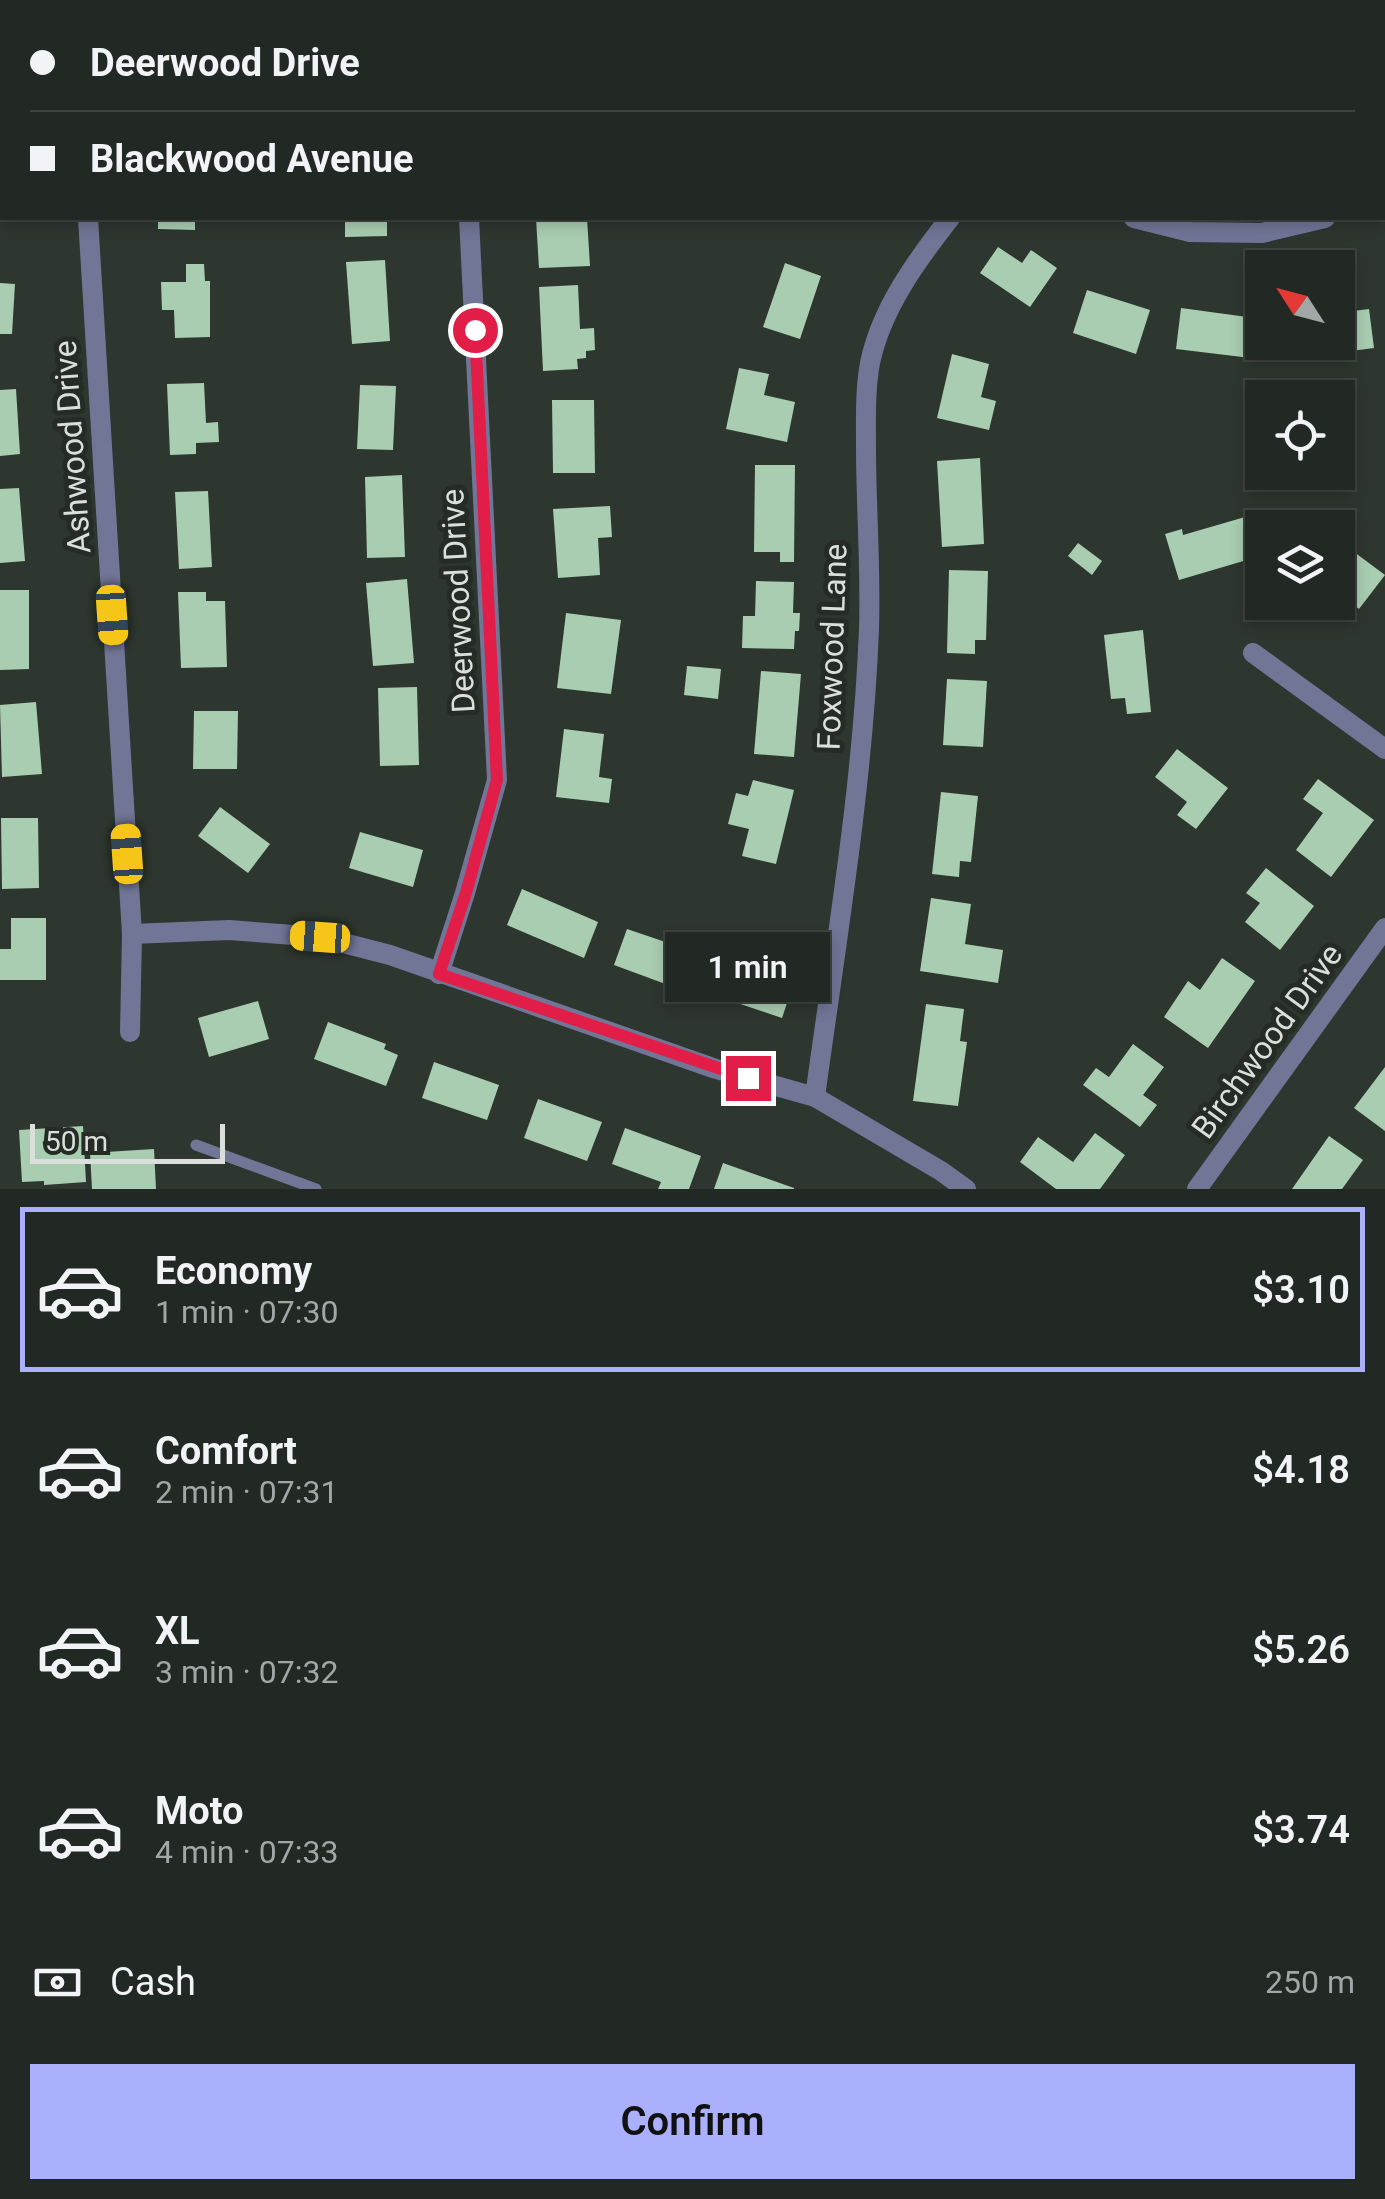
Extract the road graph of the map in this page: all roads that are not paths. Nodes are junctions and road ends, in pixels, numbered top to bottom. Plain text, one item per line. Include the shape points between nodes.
1 (88, 220) edge
2 (470, 220) edge
3 (948, 220) edge
4 (1142, 220) edge
5 (1316, 220) edge
6 (1254, 653) dead end
7 (1385, 749) edge
8 (1385, 928) edge
9 (132, 934) junction
10 (439, 974) junction
11 (130, 1032) dead end
12 (814, 1097) junction
13 (196, 1145) dead end
14 (316, 1189) edge
15 (966, 1189) edge
16 (1197, 1189) edge

1 - 9 street, Ashwood Drive
2 - 10 street, Deerwood Drive via 497,780
3 - 12 street, Foxwood Lane via 896,296 870,363 866,695
4 - 5 street via 1190,232 1262,232
6 - 7 street
8 - 16 street, Birchwood Drive
9 - 10 street via 230,930 320,937
9 - 11 street, Ashwood Drive
10 - 12 street
12 - 15 street
13 - 14 lane

